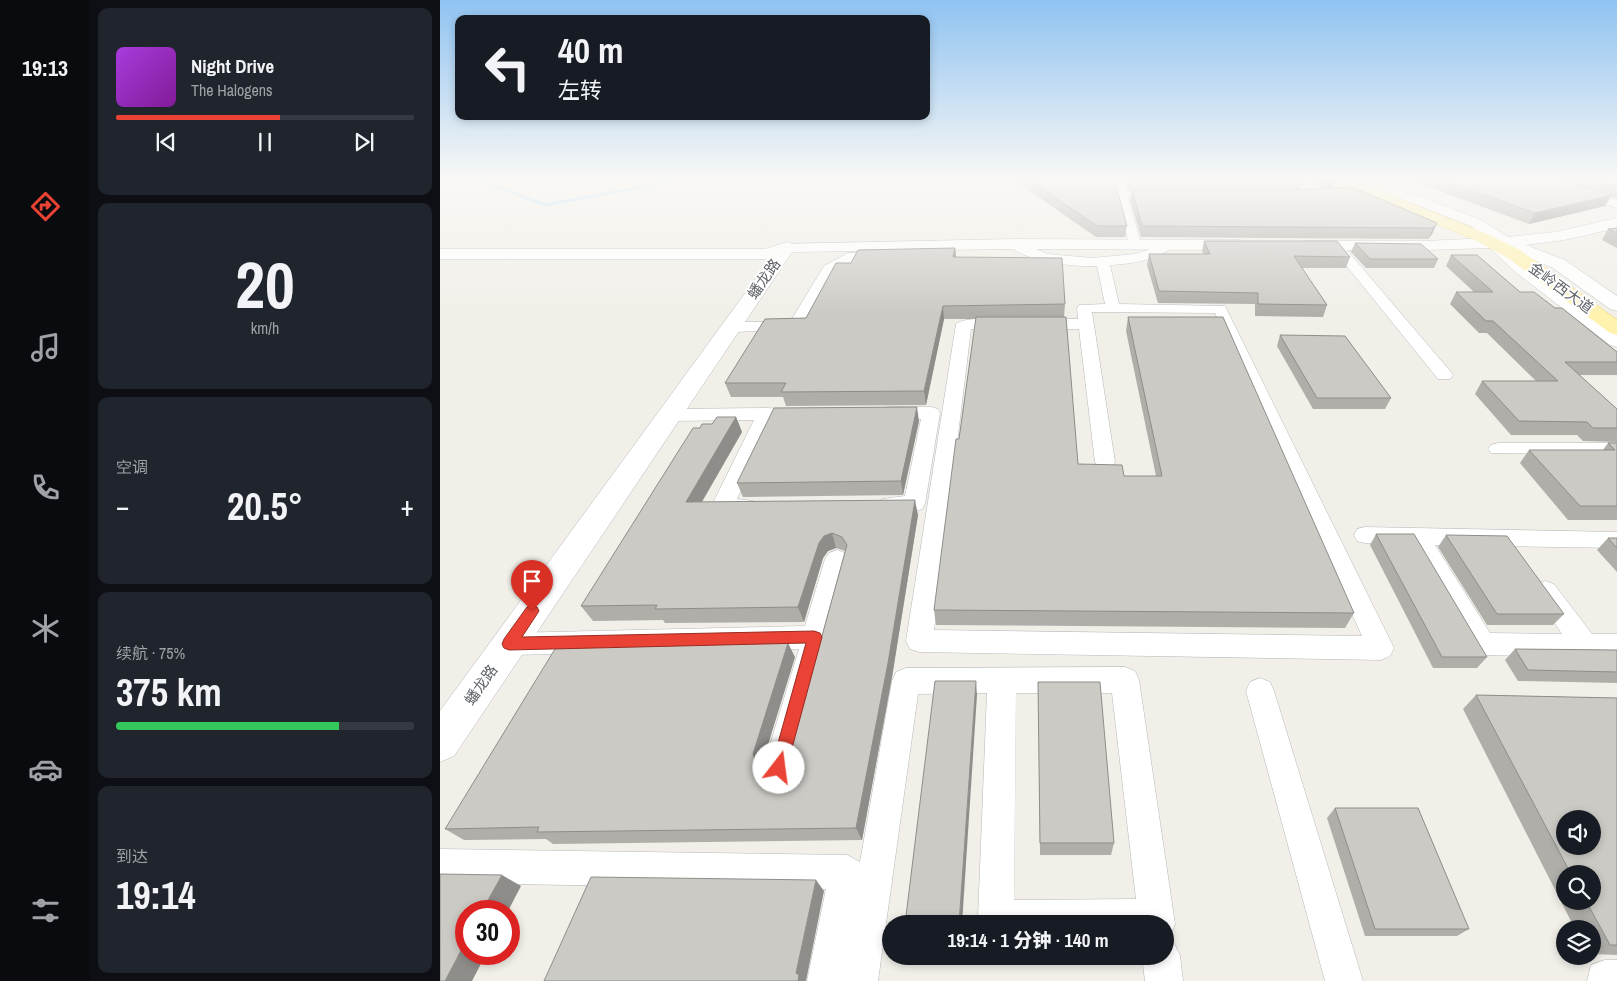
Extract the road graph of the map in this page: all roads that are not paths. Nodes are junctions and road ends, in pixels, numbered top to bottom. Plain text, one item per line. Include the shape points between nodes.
1 (1130, 224) edge
2 (1442, 224) edge
3 (1453, 224) edge
4 (1457, 224) edge
5 (1477, 224) edge
6 (1613, 224) edge
7 (1499, 242) junction
8 (1014, 244) junction
9 (1135, 244) junction
10 (1169, 244) junction
11 (1258, 245) edge
12 (440, 246) edge
13 (1288, 246) edge
14 (1337, 246) junction
15 (787, 247) junction
16 (440, 254) edge
17 (954, 254) edge
18 (1102, 260) junction
19 (1617, 305) edge
20 (1113, 308) junction
21 (1617, 319) edge
22 (1086, 324) junction
23 (731, 327) junction
24 (1617, 329) edge
25 (1617, 340) edge
26 (1444, 375) dead end
27 (873, 413) edge
28 (766, 414) junction
29 (815, 414) edge
30 (669, 415) junction
31 (1498, 449) dead end
32 (1617, 449) edge
33 (1105, 462) dead end
34 (866, 504) edge
35 (761, 506) edge
36 (1366, 535) dead end
37 (1418, 536) junction
38 (1507, 538) junction
39 (1617, 540) edge
40 (837, 559) dead end
41 (814, 637) junction
42 (509, 644) junction
43 (1585, 645) junction
44 (1617, 646) edge
45 (1002, 681) junction
46 (1260, 691) dead end
47 (440, 743) edge
48 (779, 768) edge
49 (440, 866) edge
50 (996, 915) edge
51 (1155, 915) edge
52 (1162, 965) edge
53 (826, 981) edge
54 (859, 981) edge
55 (1164, 981) edge
56 (1344, 981) edge

1 - 9 street
2 - 7 street
3 - 7 main road, 金岭西大道
4 - 7 main road, 金岭西大道
5 - 7 street
6 - 7 street via 1547,238
7 - 14 street
7 - 19 street via 1558,264
7 - 21 main road, 金岭西大道 via 1543,265
7 - 24 main road, 金岭西大道
7 - 25 street via 1520,267
8 - 9 street, 蟠龙路
8 - 15 street, 蟠龙路
8 - 18 street via 1046,258
9 - 10 street, 蟠龙路
10 - 11 street, 蟠龙路
10 - 18 street via 1142,257
12 - 15 street
13 - 14 street
14 - 26 street
15 - 16 street via 766,254
15 - 23 street, 蟠龙路
17 - 23 street via 852,256 829,269 795,327
18 - 20 street
20 - 22 street via 1084,308
20 - 22 street via 1220,309 1381,648 919,642 964,324
22 - 33 street
23 - 30 street, 蟠龙路
27 - 34 street via 931,413 914,504
28 - 29 street
28 - 30 street
28 - 35 street via 722,506
30 - 42 street, 蟠龙路
31 - 32 street
36 - 37 street
37 - 38 street
37 - 43 street via 1483,644
38 - 39 street
38 - 43 street
40 - 41 street
41 - 42 street
41 - 48 street
42 - 47 street, 蟠龙路
43 - 44 street
45 - 50 street
45 - 51 street via 1125,680
45 - 54 street via 906,681
46 - 56 street
49 - 53 street via 847,872
52 - 55 street

